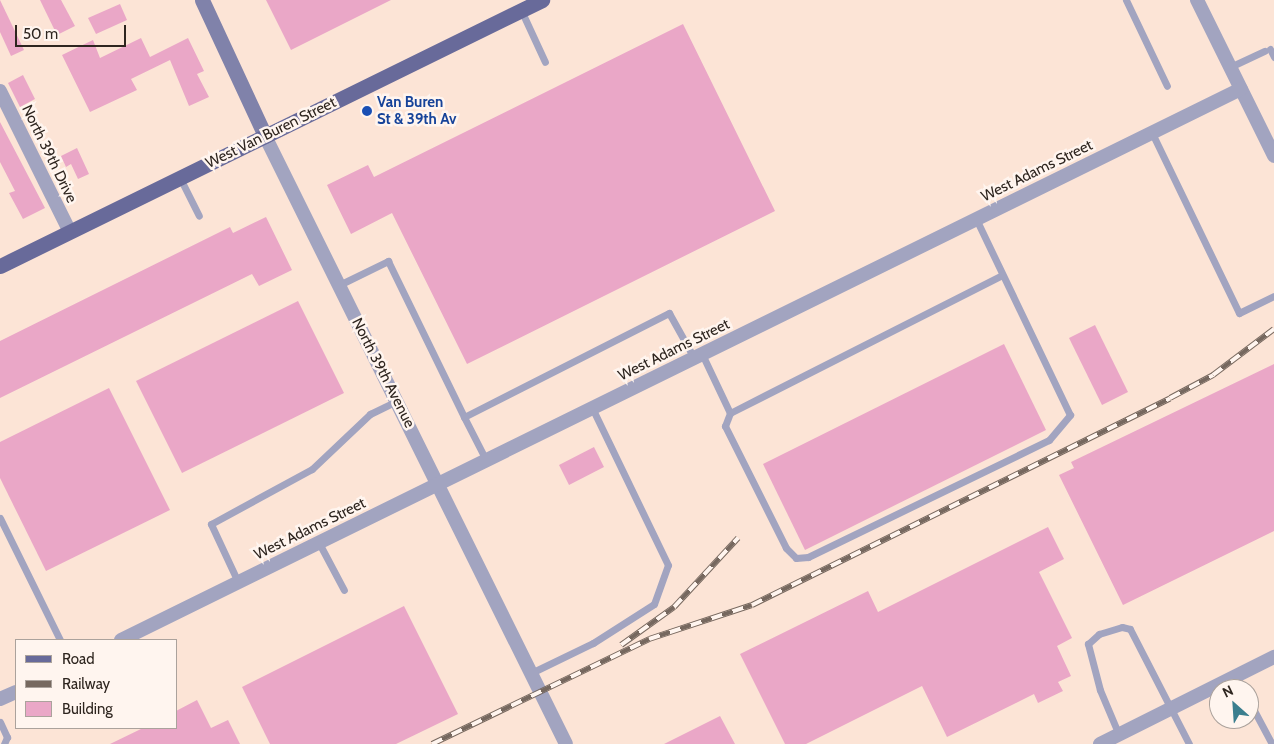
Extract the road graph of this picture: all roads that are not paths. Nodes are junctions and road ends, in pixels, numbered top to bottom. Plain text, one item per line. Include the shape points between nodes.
1 (202, 0) edge
2 (542, 0) edge
3 (1126, 0) edge
4 (1197, 0) edge
5 (521, 10) junction
6 (1274, 57) edge
7 (545, 62) dead end
8 (1230, 68) junction
9 (1167, 86) dead end
10 (1241, 89) junction
11 (0, 91) edge
12 (1152, 133) junction
13 (265, 136) junction
14 (1274, 156) edge
15 (180, 178) junction
16 (198, 216) dead end
17 (976, 220) junction
18 (70, 232) junction
19 (0, 266) edge
20 (1002, 275) junction
21 (339, 285) junction
22 (1274, 296) edge
23 (698, 356) junction
24 (396, 401) junction
25 (592, 408) junction
26 (730, 413) junction
27 (464, 417) junction
28 (486, 460) junction
29 (438, 484) junction
30 (0, 518) edge
31 (319, 543) junction
32 (238, 582) junction
33 (344, 590) dead end
34 (60, 639) edge
35 (122, 639) edge
36 (1274, 657) edge
37 (531, 672) junction
38 (1236, 676) junction
39 (1238, 679) edge
40 (15, 692) edge
41 (0, 700) edge
42 (1171, 708) junction
43 (1259, 719) edge
44 (0, 722) edge
45 (1119, 735) junction
46 (4, 744) edge
47 (566, 744) edge
48 (1100, 744) edge
49 (1189, 744) edge
50 (1272, 744) edge

1 - 13 street, North 39th Avenue
2 - 5 main road, West Van Buren Street
3 - 9 lane
4 - 8 street
5 - 7 lane
5 - 13 main road, West Van Buren Street
6 - 8 lane via 1267,50
8 - 10 street
10 - 12 street, West Adams Street
10 - 14 street
11 - 18 street, North 39th Drive
12 - 17 street, West Adams Street
12 - 22 lane via 1238,313
13 - 15 main road, West Van Buren Street
13 - 21 street, North 39th Avenue
15 - 16 lane
15 - 18 main road, West Van Buren Street
17 - 20 lane
17 - 23 street, West Adams Street
18 - 19 main road, West Van Buren Street
20 - 26 lane
20 - 26 lane via 1070,415 1049,440 802,558 796,558 786,548 725,426
21 - 24 street, North 39th Avenue
21 - 27 lane via 388,261
23 - 25 street, West Adams Street
23 - 26 lane
23 - 27 lane via 669,313
24 - 29 street, North 39th Avenue
24 - 32 lane via 370,414 312,469 211,524
25 - 28 street, West Adams Street
25 - 37 lane via 668,565 654,604 592,643
27 - 28 lane
28 - 29 street, West Adams Street
29 - 31 street, West Adams Street
29 - 37 street, North 39th Avenue
30 - 34 lane
31 - 32 street, West Adams Street
31 - 33 lane
32 - 35 street, West Adams Street
36 - 38 street
37 - 47 street, North 39th Avenue
38 - 39 lane
38 - 42 street
40 - 41 street
42 - 45 street
42 - 45 lane via 1130,629 1122,627 1099,634 1088,644 1100,690
42 - 49 lane
43 - 50 lane
44 - 46 lane via 6,738
45 - 48 street

